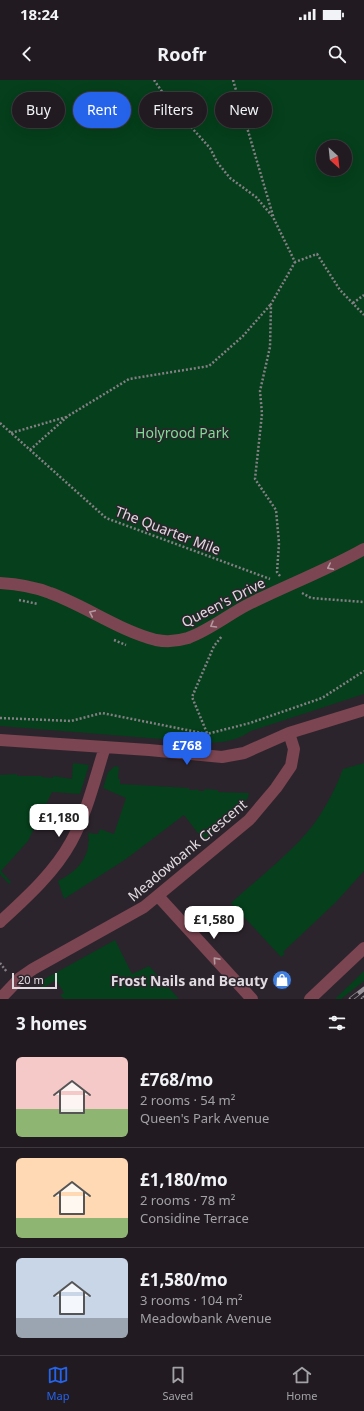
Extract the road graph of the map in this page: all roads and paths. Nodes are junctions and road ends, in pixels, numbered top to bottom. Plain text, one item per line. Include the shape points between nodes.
1 (154, 80) edge
2 (233, 80) edge
3 (274, 219) junction
4 (295, 262) junction
5 (364, 295) edge
6 (354, 303) junction
7 (271, 304) junction
8 (364, 315) edge
9 (68, 416) junction
10 (0, 423) edge
11 (11, 433) junction
12 (30, 450) junction
13 (364, 549) edge
14 (0, 583) edge
15 (289, 586) junction
16 (304, 588) dead end
17 (14, 599) dead end
18 (364, 602) edge
19 (44, 606) dead end
20 (226, 631) dead end
21 (108, 636) dead end
22 (127, 645) dead end
23 (364, 670) edge
24 (364, 710) edge
25 (0, 718) edge
26 (289, 733) junction
27 (207, 734) junction
28 (0, 740) edge
29 (105, 747) junction
30 (158, 896) junction
31 (0, 922) edge
32 (364, 948) edge
33 (0, 999) edge
34 (252, 999) edge
35 (310, 999) edge

1 - 3 path via 172,106 210,148 230,178 256,197
2 - 3 path
3 - 4 path
4 - 6 path via 317,254 340,290
4 - 7 path
5 - 6 path
6 - 8 path
7 - 9 path via 243,336 209,366 129,379
7 - 15 path via 270,347 260,391 262,414 255,479 276,510 279,543 277,572
9 - 11 path
9 - 12 path
10 - 11 path, The Quarter Mile
11 - 12 path, The Quarter Mile
12 - 15 path, The Quarter Mile via 106,518
13 -> 15 street, Queen's Drive
15 -> 14 street, Queen's Drive via 248,604 198,634 167,641 157,640 123,627 51,593
16 - 18 path via 298,591 311,598
17 - 19 path
20 - 27 path via 214,646 192,697
21 - 22 path
23 - 27 path via 322,698 250,723
24 - 26 street
25 - 27 path via 72,721 102,713
26 - 29 street via 244,753 222,757
26 - 30 street, Meadowbank Crescent via 294,749 292,763 259,809 235,833
28 - 29 street
29 - 31 street via 82,818 68,846 48,874
30 - 33 street, Meadowbank Crescent via 129,916 32,969
34 -> 30 street
32 - 35 street

